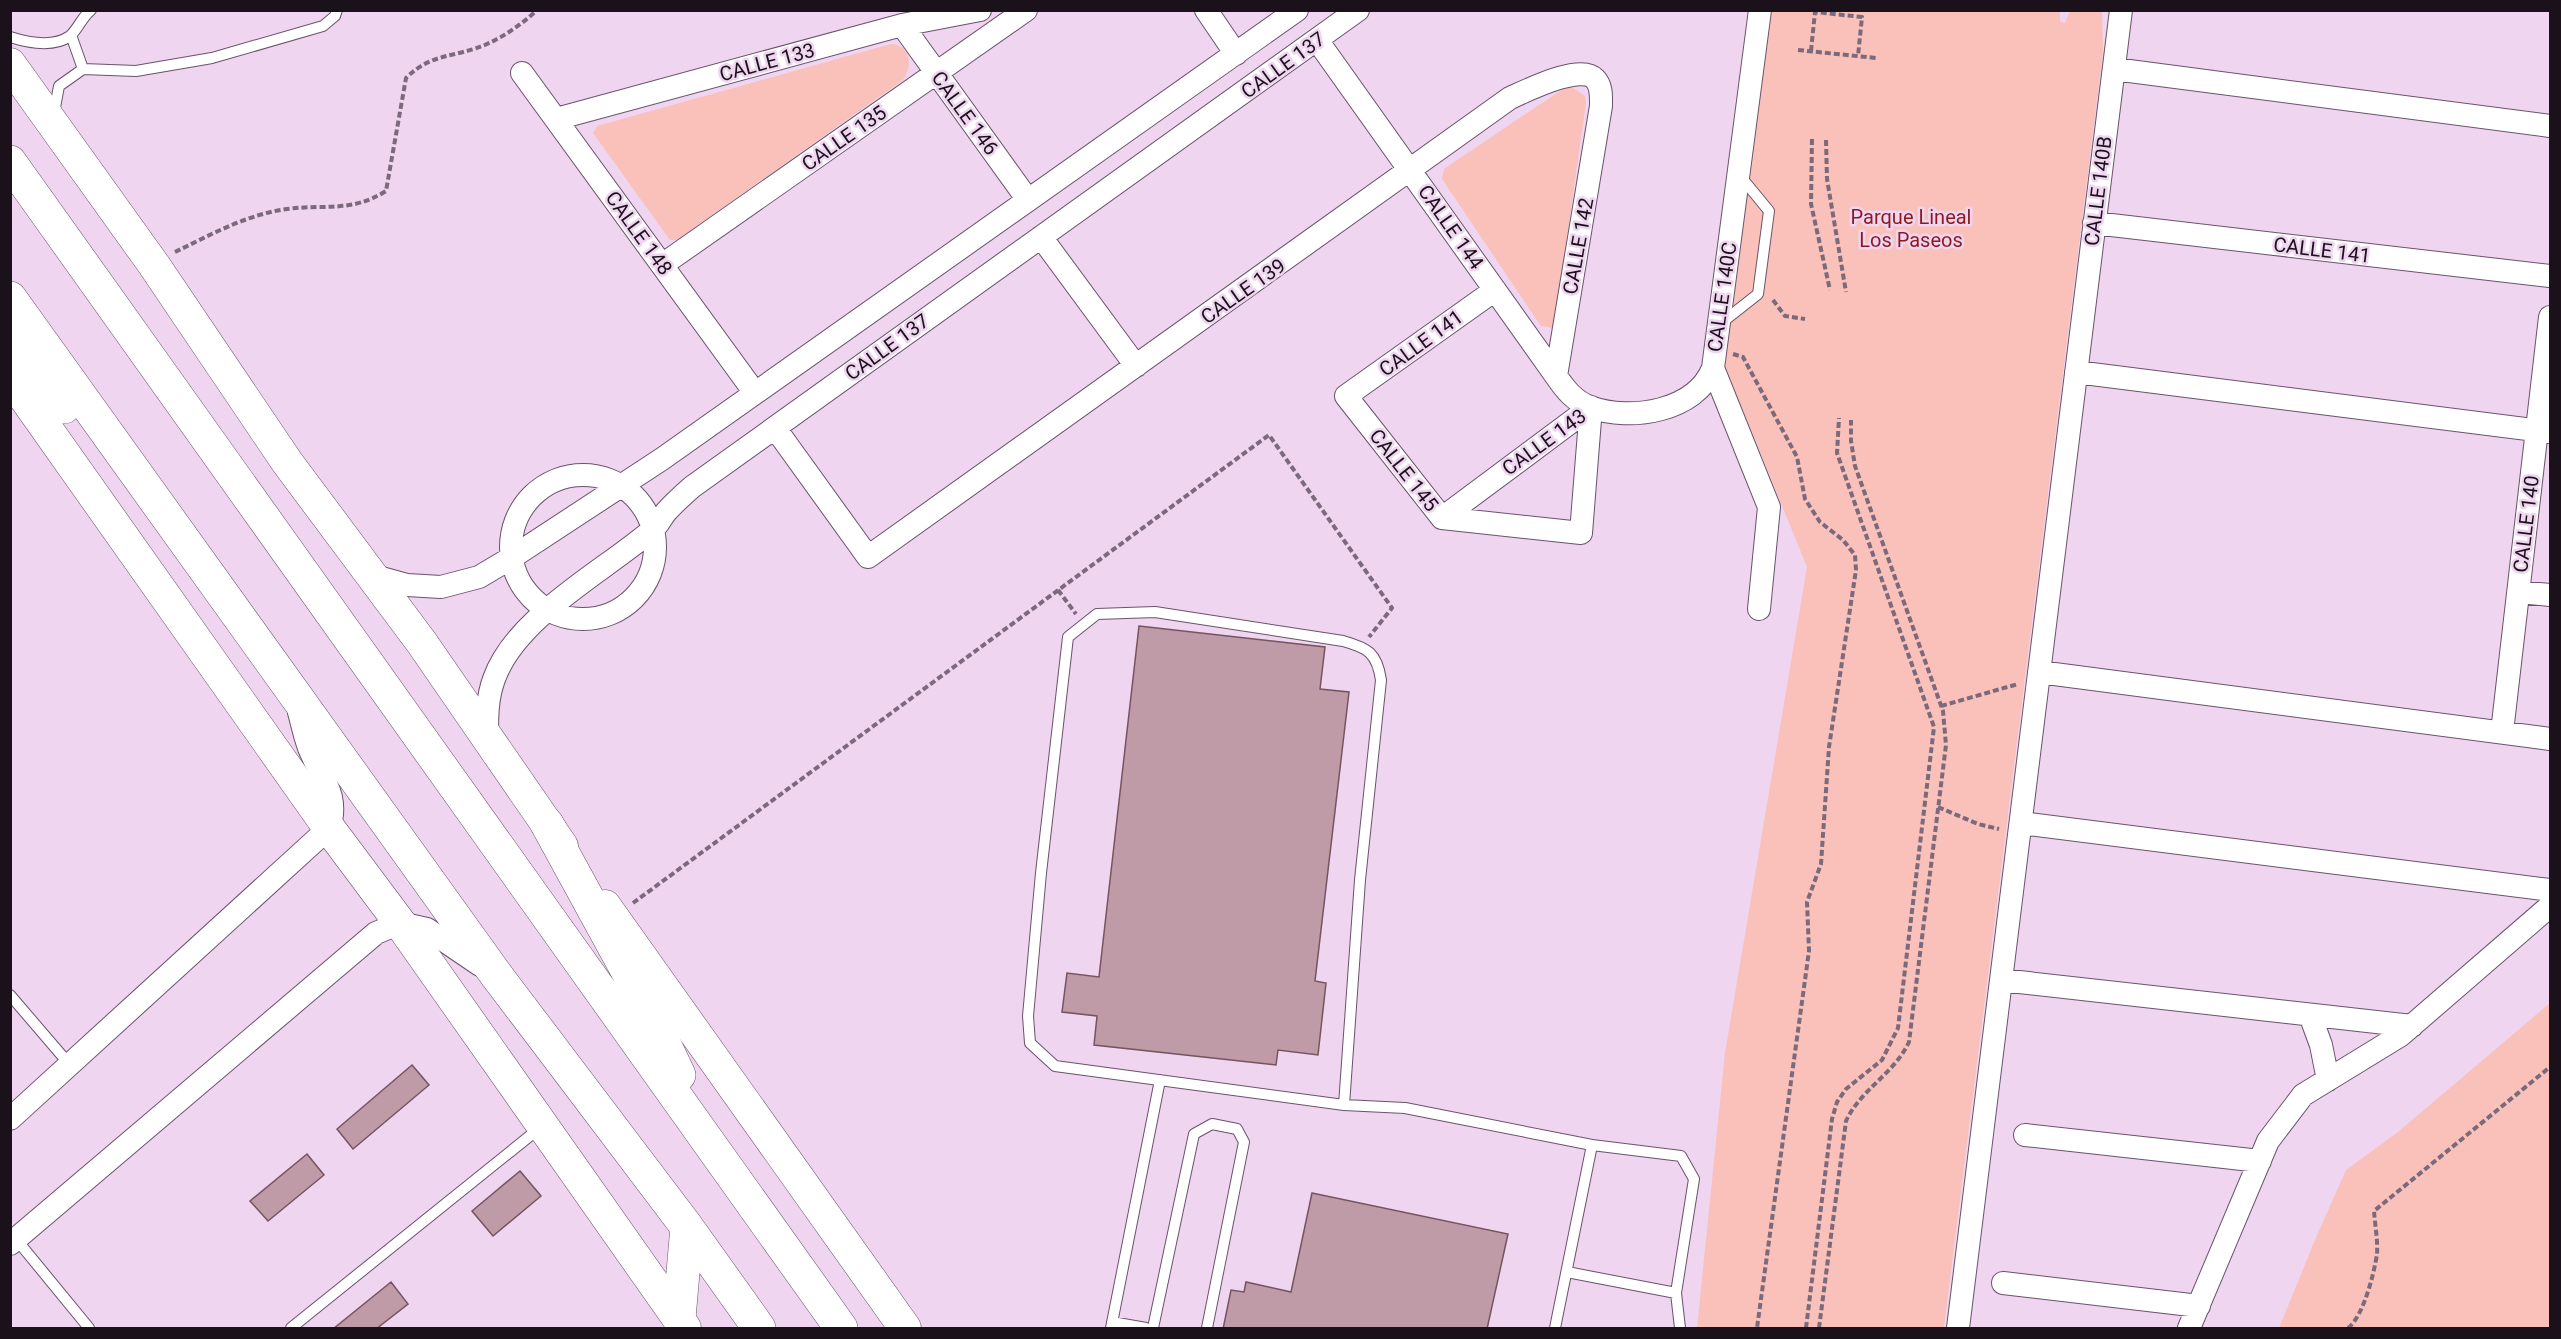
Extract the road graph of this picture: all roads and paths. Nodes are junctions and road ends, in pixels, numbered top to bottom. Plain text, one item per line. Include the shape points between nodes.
1 (91, 10) edge
2 (337, 10) edge
3 (537, 10) edge
4 (980, 10) edge
5 (1026, 10) edge
6 (1206, 10) edge
7 (1297, 10) edge
8 (1358, 10) edge
9 (1760, 10) edge
10 (2121, 10) edge
11 (1849, 13) edge
12 (902, 25) junction
13 (71, 35) junction
14 (10, 37) edge
15 (1317, 40) junction
16 (1798, 50) dead end
17 (1811, 51) junction
18 (1236, 54) junction
19 (1858, 56) junction
20 (1876, 58) dead end
21 (10, 64) edge
22 (83, 69) junction
23 (2114, 69) junction
24 (522, 73) dead end
25 (935, 74) junction
26 (1599, 116) joint
27 (556, 119) junction
28 (52, 122) junction
29 (2550, 126) edge
30 (1132, 127) junction
31 (1812, 139) dead end
32 (1826, 140) dead end
33 (1155, 156) junction
34 (12, 164) edge
35 (1411, 171) junction
36 (1738, 174) junction
37 (1029, 200) junction
38 (2094, 223) junction
39 (1041, 237) junction
40 (153, 265) junction
41 (662, 265) junction
42 (929, 270) junction
43 (2550, 276) edge
44 (1495, 290) junction
45 (1830, 291) dead end
46 (1846, 292) dead end
47 (10, 298) edge
48 (954, 300) junction
49 (1773, 300) dead end
50 (2550, 317) edge
51 (1805, 319) dead end
52 (1719, 325) junction
53 (10, 345) edge
54 (1714, 358) junction
55 (1136, 366) junction
56 (2076, 372) junction
57 (1556, 376) junction
58 (10, 377) edge
59 (755, 393) junction
60 (1346, 396) joint
61 (1591, 407) junction
62 (1839, 418) dead end
63 (1851, 420) dead end
64 (775, 428) junction
65 (2544, 431) edge
66 (109, 438) junction
67 (621, 484) junction
68 (1442, 518) junction
69 (654, 528) junction
70 (511, 558) junction
71 (371, 575) junction
72 (1058, 590) junction
73 (2518, 592) junction
74 (2550, 595) edge
75 (1759, 609) dead end
76 (547, 610) junction
77 (1084, 625) junction
78 (1362, 646) junction
79 (2039, 672) junction
80 (296, 699) junction
81 (1941, 706) junction
82 (2502, 732) junction
83 (487, 737) junction
84 (2550, 739) edge
85 (1938, 807) junction
86 (547, 824) junction
87 (329, 828) junction
88 (2020, 829) junction
89 (2550, 890) edge
90 (2550, 906) edge
91 (613, 917) junction
92 (400, 923) junction
93 (497, 976) junction
94 (2001, 980) junction
95 (10, 995) edge
96 (2310, 1015) junction
97 (2412, 1026) junction
98 (70, 1065) junction
99 (2550, 1067) edge
100 (1160, 1080) junction
101 (2328, 1080) junction
102 (1344, 1105) junction
103 (10, 1119) edge
104 (543, 1125) junction
105 (2025, 1135) dead end
106 (1592, 1145) junction
107 (716, 1153) junction
108 (2260, 1161) junction
109 (687, 1227) junction
110 (13, 1242) edge
111 (1567, 1272) junction
112 (2002, 1283) dead end
113 (1676, 1293) junction
114 (2199, 1306) junction
115 (682, 1323) edge
116 (1111, 1325) edge
117 (89, 1329) edge
118 (291, 1329) edge
119 (759, 1329) edge
120 (841, 1329) edge
121 (904, 1329) edge
122 (1146, 1329) edge
123 (1153, 1329) edge
124 (1207, 1329) edge
125 (1555, 1329) edge
126 (1680, 1329) edge
127 (1757, 1329) edge
128 (1806, 1329) edge
129 (1819, 1329) edge
130 (1958, 1329) edge
131 (2189, 1329) edge
132 (2348, 1329) edge

1 - 13 lane
2 - 22 lane via 323,26 212,58 136,71
3 - 40 path via 486,45 428,61 406,78 386,191 370,201 348,207 288,209 260,215
4 - 12 street, CALLE 133
5 - 25 street, CALLE 135
6 - 18 street
7 - 18 street, CALLE 137
8 - 15 street, CALLE 137
9 - 36 street, CALLE 140C
10 - 23 street, CALLE 140B
11 - 17 path via 1815,12
11 - 19 path via 1862,16
12 - 25 street, CALLE 146
12 - 27 street, CALLE 133
13 - 14 lane via 39,44
13 - 22 lane
15 - 33 street, CALLE 137
15 - 35 street, CALLE 144
16 - 17 path
17 - 19 path
18 - 30 street, CALLE 137
19 - 20 path
21 - 28 main road
22 - 28 lane via 59,86
23 - 29 street
23 - 38 street, CALLE 140B
24 - 27 street, CALLE 148
25 - 37 street, CALLE 146
25 - 41 street, CALLE 135
26 - 35 street, CALLE 139 via 1601,94 1594,76 1564,76 1510,98
26 - 57 street, CALLE 142
27 - 41 street, CALLE 148
28 - 40 main road
30 - 33 street
30 - 37 street, CALLE 137
31 - 45 path via 1811,204
32 - 46 path via 1827,178
33 - 39 street, CALLE 137
34 - 107 highway
35 - 44 street, CALLE 144
35 - 55 street, CALLE 139
36 - 52 street, CALLE 140C
36 - 52 lane via 1769,211 1758,294
37 - 42 street, CALLE 137
38 - 43 street, CALLE 141
38 - 56 street, CALLE 140B
39 - 48 street, CALLE 137
39 - 55 street
40 - 71 main road via 287,462
41 - 59 street, CALLE 148
42 - 48 street
42 - 59 street, CALLE 137
44 - 57 street, CALLE 144
44 - 60 street, CALLE 141
47 - 66 highway
48 - 64 street, CALLE 137
49 - 51 path via 1785,316
50 - 65 street, CALLE 140
52 - 54 street, CALLE 140C
53 - 66 highway via 73,416
54 - 61 street, CALLE 143 via 1701,389 1678,403 1623,413
54 - 75 street, CALLE 140C via 1769,507
54 - 127 path via 1743,357 1797,457 1805,500 1820,522 1855,555 1856,570 1829,747 1821,864 1807,902 1809,951
55 - 64 street, CALLE 139 via 868,557
56 - 65 street
56 - 79 street, CALLE 140B
57 - 61 street, CALLE 144 via 1573,397
58 - 87 main road
59 - 67 street, CALLE 137
60 - 68 street, CALLE 145
61 - 68 street, CALLE 143
61 - 68 street, CALLE 145 via 1581,532
62 - 128 path via 1837,453 1934,728 1898,1028 1882,1060 1846,1089 1832,1119
63 - 81 path via 1856,466
64 - 69 street, CALLE 137 via 692,487
65 - 73 street, CALLE 140
66 - 80 highway
67 - 69 street via 636,496
67 - 70 street, CALLE 137
67 - 70 street via 599,476 576,474 553,481 533,494 519,512 511,535
69 - 76 street, CALLE 137
69 - 76 street via 656,553 650,576 637,596 618,611 594,618 570,618
70 - 71 street, CALLE 137 via 479,577 441,587 407,585
70 - 76 street via 530,597
71 - 83 main road
72 - 77 path
72 - 78 path via 1269,435 1392,608
72 - 91 path
73 - 74 street
73 - 82 street, CALLE 140
76 - 83 street, CALLE 137 via 517,640 498,669 488,702
77 - 78 lane via 1097,614 1155,612
77 - 100 lane via 1068,637 1064,659 1028,1016 1030,1043 1055,1066
78 - 102 lane via 1373,655 1381,680 1360,880
79 - 81 path via 2028,681
79 - 82 street
79 - 88 street, CALLE 140B
80 - 87 street via 309,748 331,794 333,814
80 - 93 highway
81 - 85 path via 1946,745
82 - 84 street
83 - 86 main road
85 - 88 path via 1978,824
85 - 129 path via 1908,1042 1894,1065 1853,1105 1846,1121
86 - 91 main road
86 - 107 highway via 646,1005
87 - 92 main road
87 - 98 street
88 - 89 street
88 - 94 street, CALLE 140B
90 - 97 street
91 - 121 main road
92 - 93 street via 428,929
92 - 104 main road
92 - 110 street via 376,933
93 - 109 highway
94 - 96 street
94 - 130 street, CALLE 140B
95 - 98 lane
96 - 97 street
96 - 101 street
97 - 101 street
98 - 103 street
99 - 132 path via 2374,1211 2377,1253 2368,1291
100 - 102 lane
100 - 116 lane
101 - 108 street via 2303,1095 2268,1141
102 - 106 lane via 1405,1108
104 - 115 main road
104 - 118 lane
105 - 108 street
106 - 111 lane
106 - 113 lane via 1681,1156 1694,1179
107 - 120 highway
108 - 114 street
109 - 115 highway
109 - 119 highway
110 - 117 lane
111 - 113 lane
111 - 125 lane
112 - 114 street
113 - 126 lane
114 - 131 street
116 - 122 lane
123 - 124 lane via 1194,1134 1212,1124 1237,1129 1244,1142

